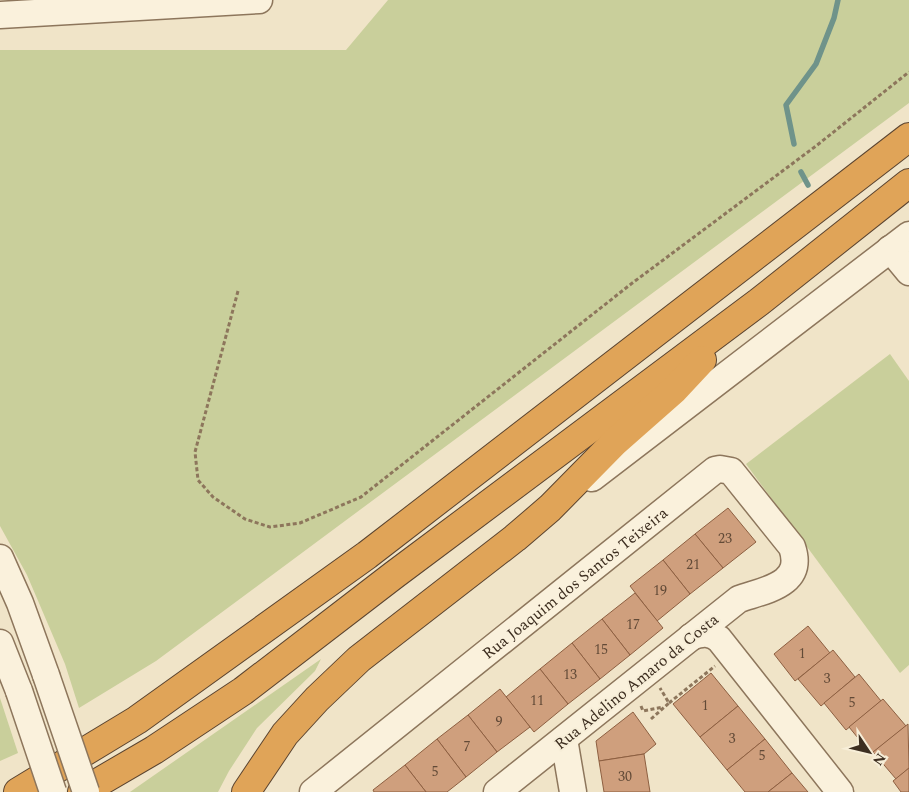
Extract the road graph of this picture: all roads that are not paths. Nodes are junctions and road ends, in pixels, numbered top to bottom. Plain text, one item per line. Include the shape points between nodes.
1 (259, 0) edge
2 (224, 1) edge
3 (0, 15) edge
4 (909, 137) edge
5 (909, 183) edge
6 (900, 242) edge
7 (909, 272) edge
8 (759, 302) junction
9 (550, 508) junction
10 (0, 558) edge
11 (782, 584) joint
12 (691, 637) junction
13 (0, 643) edge
14 (564, 738) junction
15 (18, 792) edge
16 (53, 792) edge
17 (84, 792) edge
18 (246, 792) edge
19 (313, 792) edge
20 (497, 792) edge
21 (573, 792) edge
22 (840, 792) edge

1 - 2 street
2 - 3 street
4 - 15 highway via 367,556 137,720
5 - 8 highway
6 - 7 street
6 - 9 street
8 - 9 highway via 674,390 615,442
8 - 17 highway via 243,692
9 - 18 highway via 352,666 285,734
10 - 17 street, bridge via 46,675
11 - 12 street, Rua Adelino Amaro da Costa via 738,599
11 - 19 street, Rua Joaquim dos Santos Teixeira via 794,564 792,547 735,475 726,470 715,470
12 - 14 street, Rua Adelino Amaro da Costa
12 - 22 street via 714,635
13 - 16 street, bridge via 20,691
14 - 20 street, Rua Adelino Amaro da Costa
14 - 21 street

